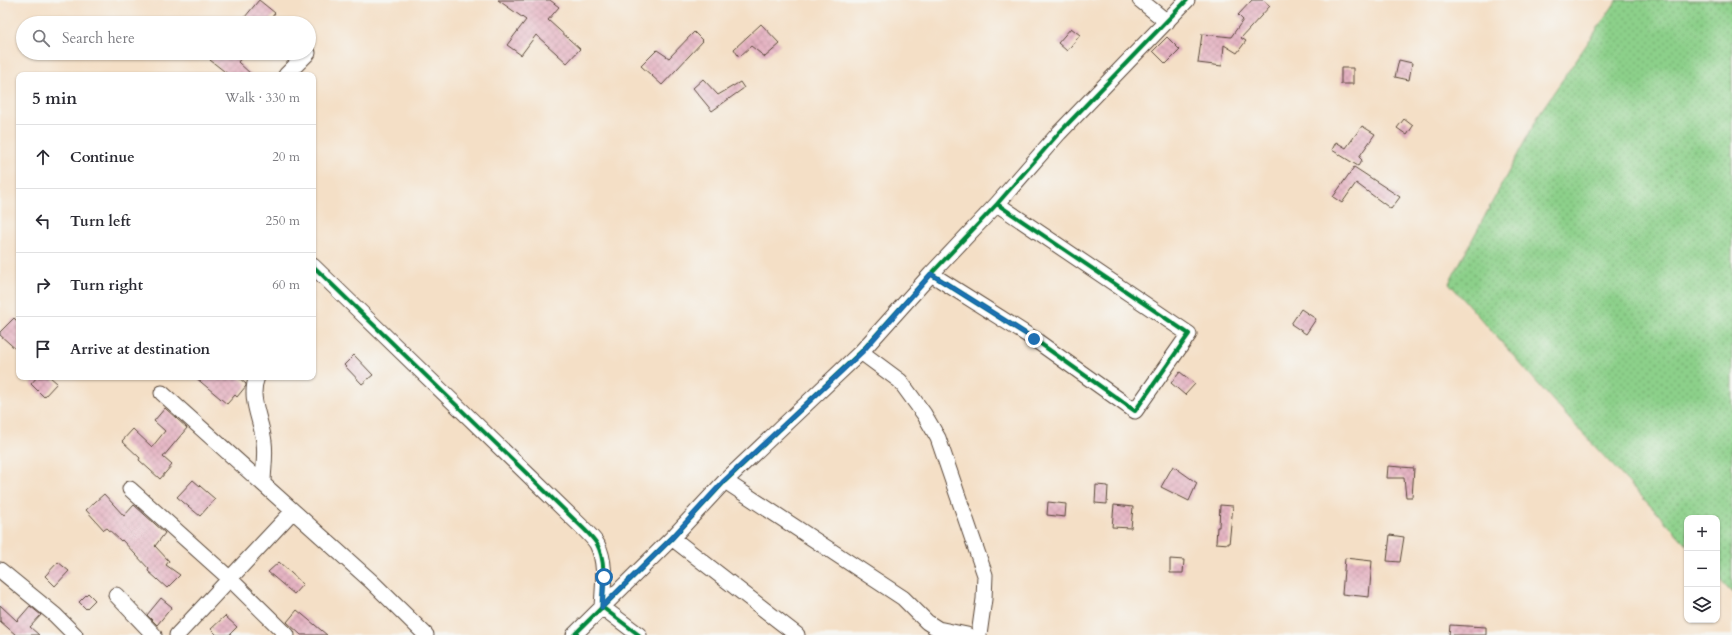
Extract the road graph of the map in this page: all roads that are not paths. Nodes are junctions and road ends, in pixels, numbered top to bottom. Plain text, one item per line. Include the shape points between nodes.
1 (1140, 0) edge
2 (1187, 0) edge
3 (1167, 22) junction
4 (301, 60) edge
5 (289, 72) edge
6 (997, 204) junction
7 (316, 269) edge
8 (931, 274) junction
9 (862, 352) junction
10 (257, 380) edge
11 (162, 393) dead end
12 (724, 481) junction
13 (263, 483) junction
14 (130, 489) dead end
15 (293, 511) junction
16 (672, 538) junction
17 (0, 570) edge
18 (229, 578) junction
19 (116, 595) dead end
20 (602, 607) junction
21 (75, 635) edge
22 (154, 635) edge
23 (177, 635) edge
24 (287, 635) edge
25 (426, 635) edge
26 (574, 635) edge
27 (639, 635) edge
28 (797, 635) edge
29 (967, 635) edge
30 (980, 635) edge

1 - 3 street
2 - 3 street
3 - 6 street via 1058,133
4 - 5 street
6 - 8 street
6 - 8 street via 1189,334 1135,412 1034,339
7 - 20 street via 597,544 604,577
8 - 9 street
9 - 12 street
9 - 30 street via 900,381 938,438 985,575
10 - 13 street via 255,401 264,442
11 - 13 street
12 - 16 street
12 - 29 street via 903,598 927,622 938,629
13 - 15 street
14 - 18 street
15 - 18 street
15 - 25 street via 371,580
16 - 20 street
16 - 28 street
17 - 21 street via 55,615
18 - 23 street
18 - 24 street
19 - 22 street
20 - 26 street
20 - 27 street

